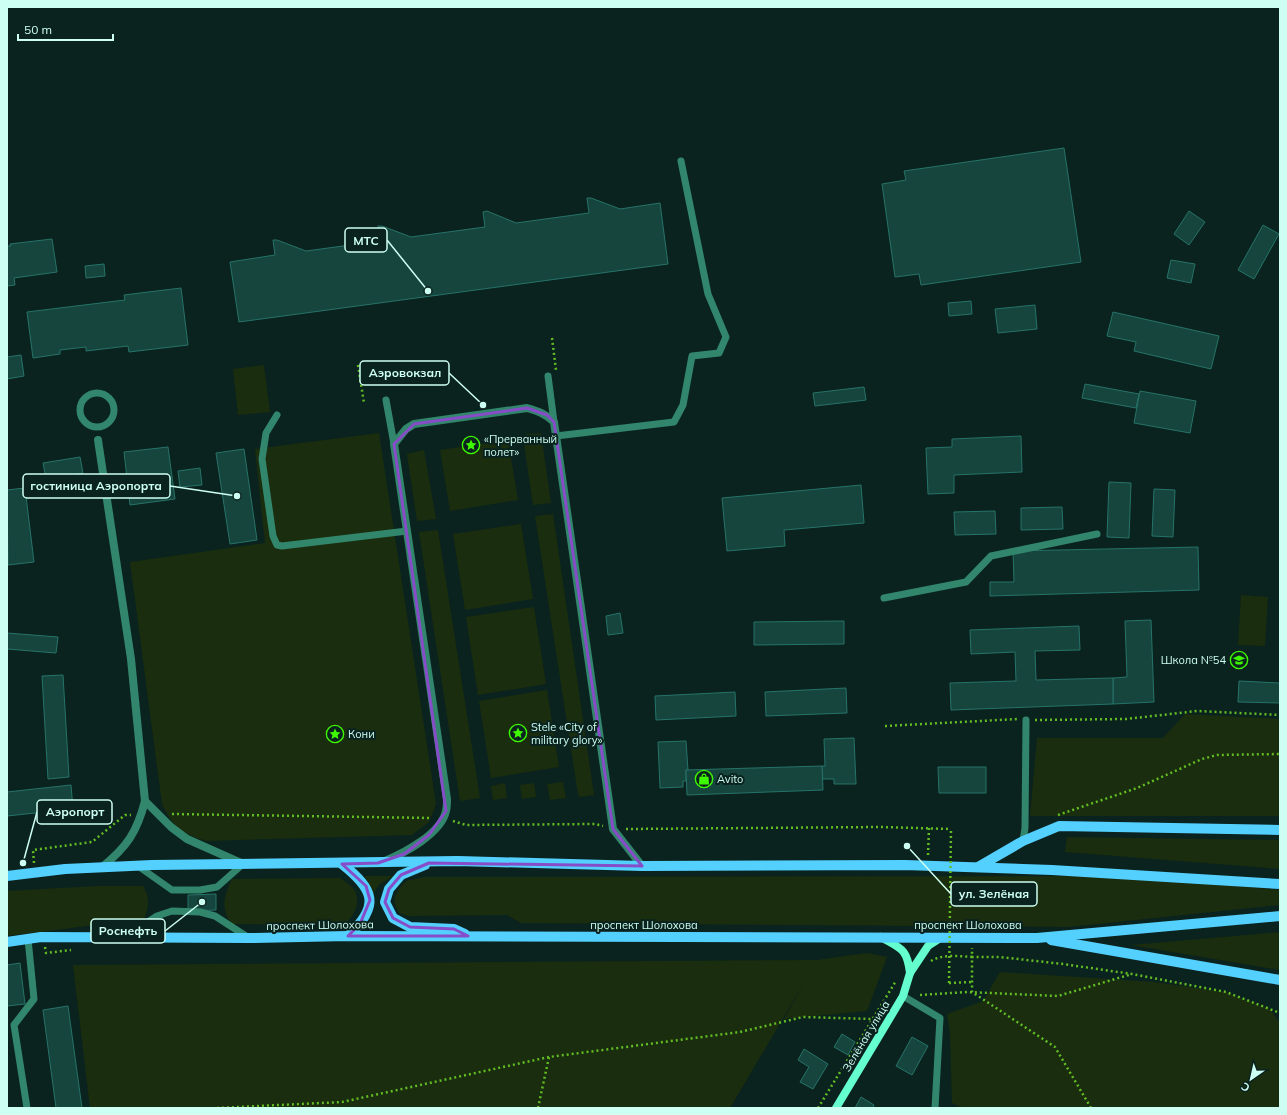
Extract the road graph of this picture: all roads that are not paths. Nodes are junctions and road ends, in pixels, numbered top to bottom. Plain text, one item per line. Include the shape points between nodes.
1 (681, 161) dead end
2 (548, 376) dead end
3 (386, 400) dead end
4 (277, 415) dead end
5 (554, 422) junction
6 (97, 428) junction
7 (556, 436) junction
8 (98, 440) joint
9 (394, 444) junction
10 (407, 531) junction
11 (1097, 534) dead end
12 (884, 598) dead end
13 (1026, 720) road end
14 (145, 801) junction
15 (1280, 830) edge
16 (1023, 841) junction
17 (378, 863) junction
18 (428, 863) junction
19 (243, 864) junction
20 (342, 864) junction
21 (138, 866) junction
22 (642, 866) junction
23 (102, 867) junction
24 (978, 867) junction
25 (7, 876) edge
26 (1280, 884) edge
27 (1280, 916) edge
28 (348, 936) junction
29 (468, 936) junction
30 (881, 937) junction
31 (942, 937) junction
32 (124, 938) junction
33 (250, 938) junction
34 (1038, 938) junction
35 (28, 939) junction
36 (7, 942) edge
37 (910, 972) junction
38 (1280, 980) edge
39 (903, 996) junction
40 (27, 1108) edge
41 (836, 1108) edge
42 (935, 1108) edge

1 - 7 lane via 708,294 726,337 719,353 692,356 682,405 674,422
2 - 5 lane
3 - 9 lane
4 - 10 lane via 266,433 262,459 277,545
5 - 7 street
5 - 9 street via 547,415 527,408 414,424 406,429
6 - 6 lane via 112,420 115,412 113,403 107,396 98,393 89,394 82,400 79,409 81,418 87,425
6 - 8 lane
7 - 22 street via 613,829
8 - 14 street via 130,659
9 - 10 street
10 - 17 street via 447,799 446,811 429,835 404,854
11 - 12 lane via 991,556 966,582
13 - 16 lane
14 - 19 street via 187,839
14 - 23 street via 142,815 126,846
15 - 16 main road via 1058,826
16 - 24 main road
17 - 18 main road
17 - 20 main road
18 - 22 main road via 458,861
18 - 29 main road via 401,875 389,888 385,902 393,918 410,927 454,929
19 - 20 main road
19 - 21 main road
19 - 21 lane via 217,887 193,890 172,890
20 - 28 main road via 357,875 366,886 370,900 368,912
21 - 23 main road
22 - 24 main road via 871,864
23 - 25 main road
24 - 26 main road
27 - 34 main road, проспект Шолохова
28 - 29 main road, проспект Шолохова
28 - 33 main road, проспект Шолохова
29 - 30 main road, проспект Шолохова
30 - 31 main road, проспект Шолохова
30 - 37 street via 904,951 908,957
31 - 34 main road, проспект Шолохова
31 - 37 street, Зелёная улица via 928,946
32 - 33 main road, проспект Шолохова
32 - 33 lane via 157,916 172,911 200,912 215,916
32 - 35 main road, проспект Шолохова
34 - 38 main road
35 - 36 main road, проспект Шолохова
35 - 40 lane via 34,999 14,1025
37 - 39 street, Зелёная улица
39 - 41 street, Зелёная улица
39 - 42 lane via 940,1018

